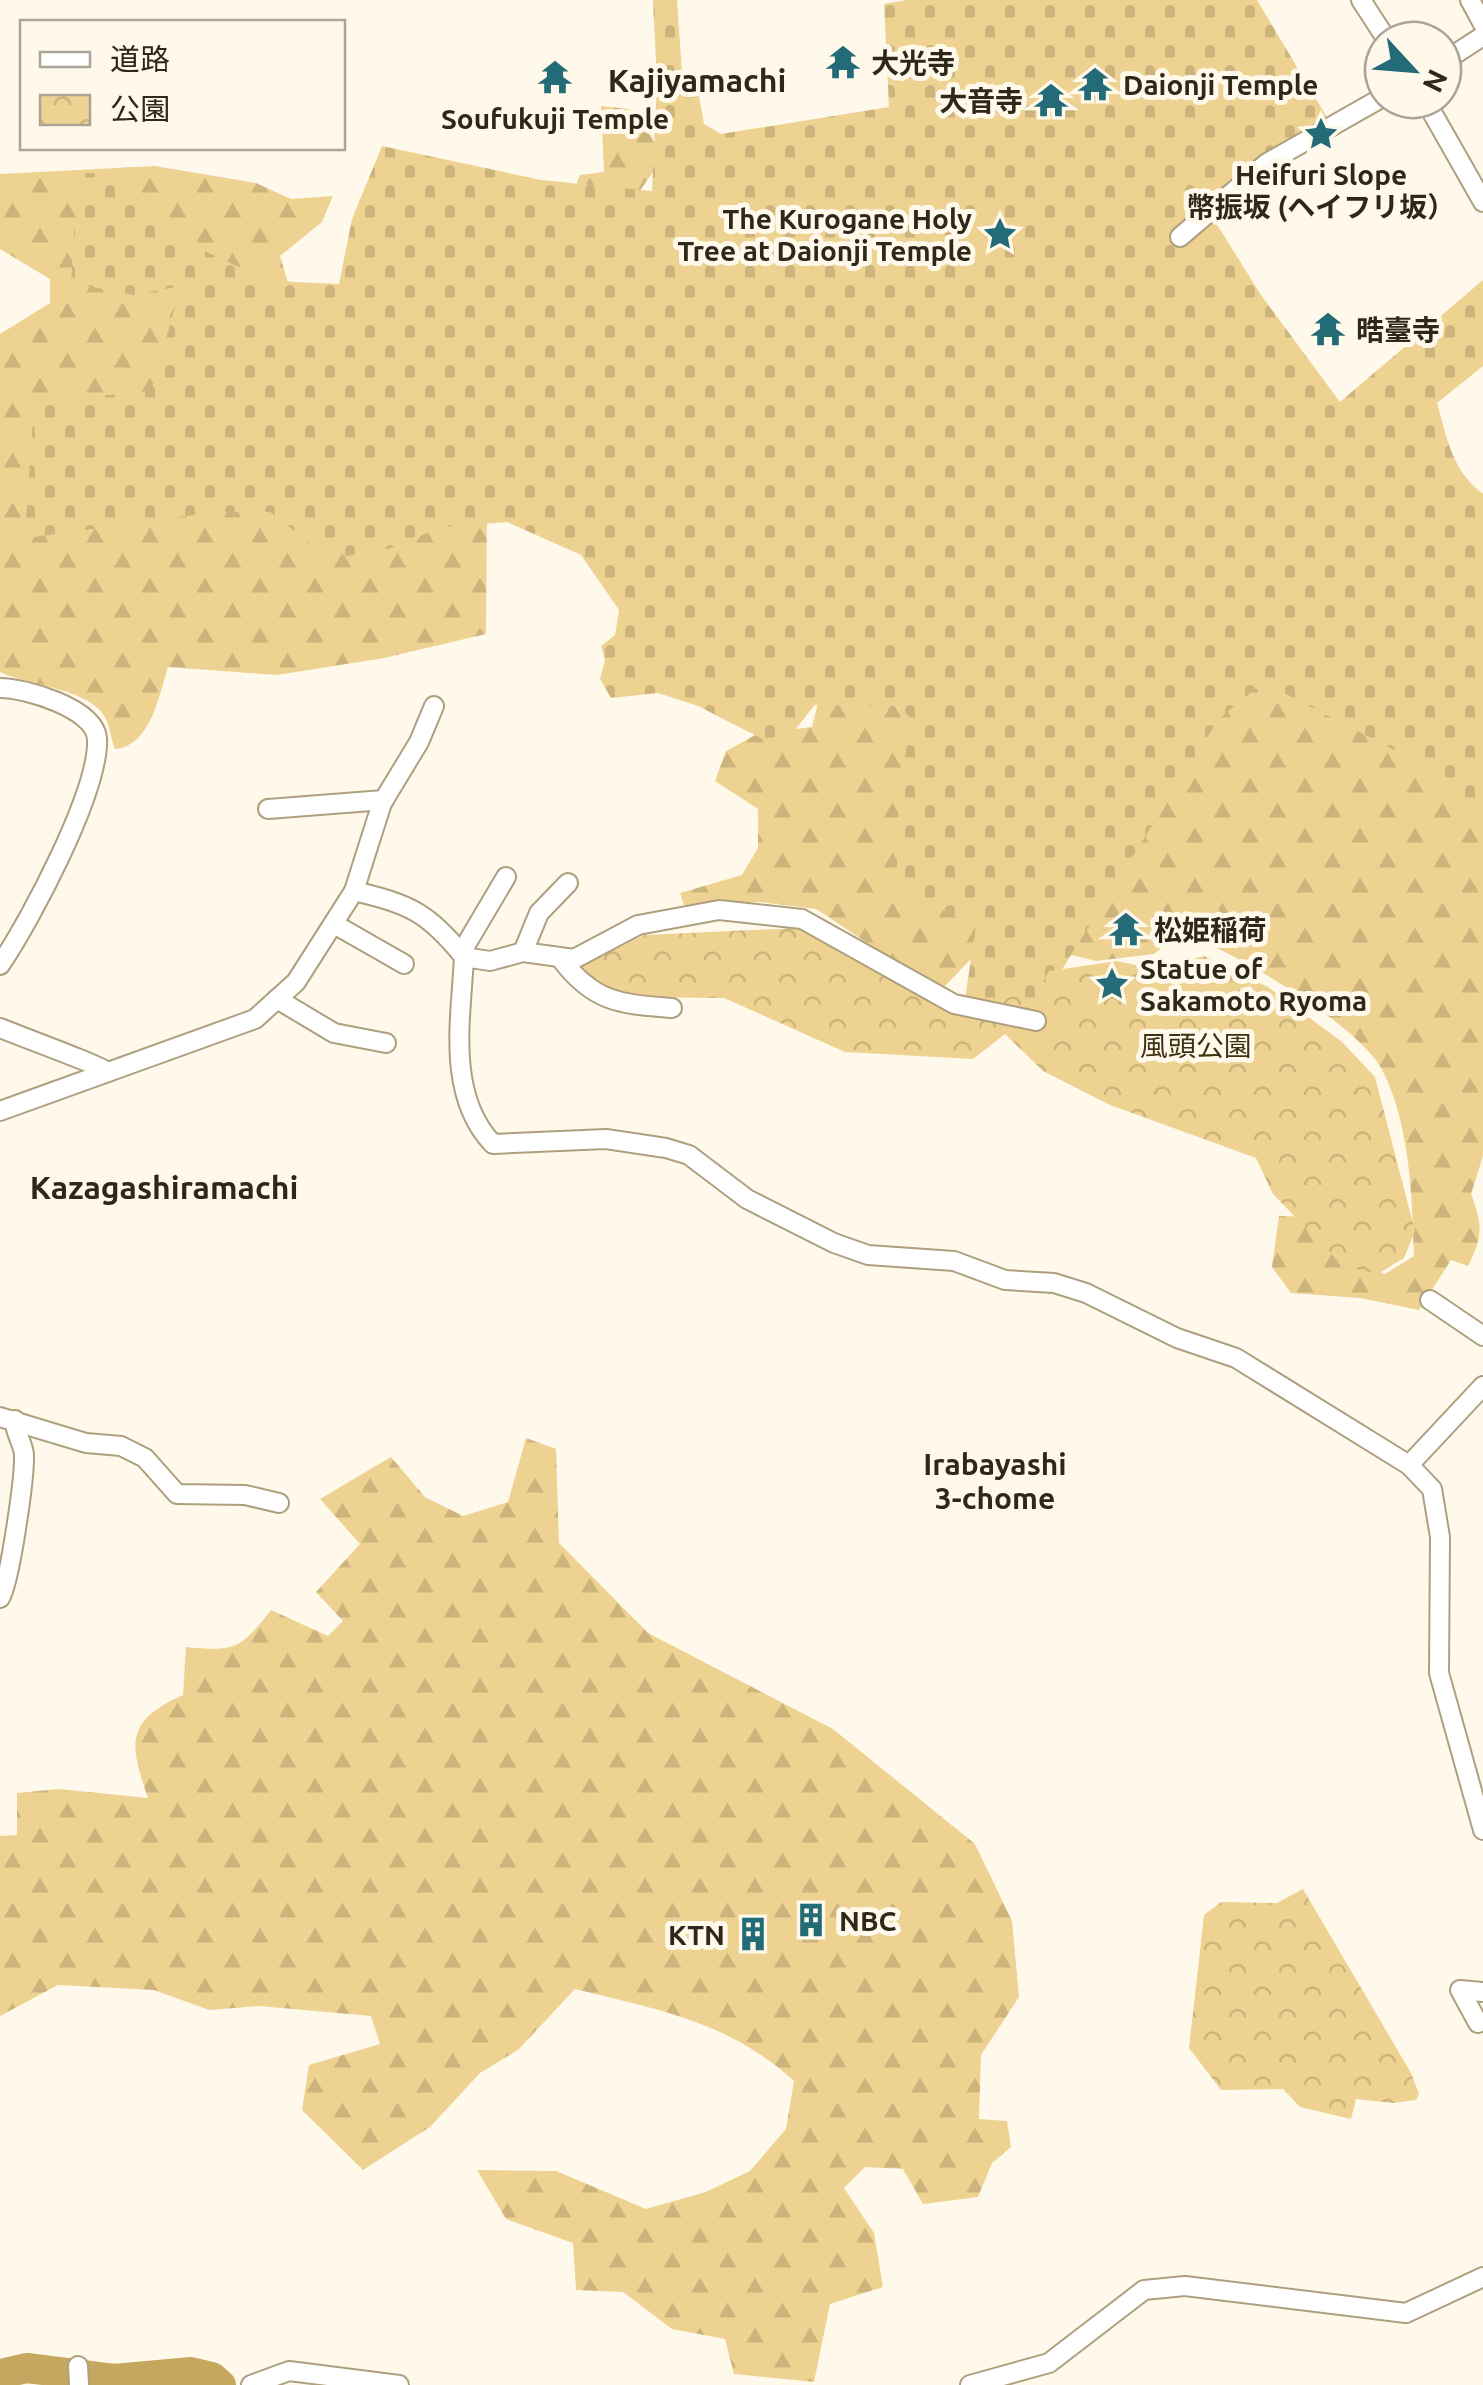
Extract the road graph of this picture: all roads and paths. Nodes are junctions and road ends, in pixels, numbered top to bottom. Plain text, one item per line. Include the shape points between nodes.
1 (1470, 0) edge
2 (1483, 24) edge
3 (1363, 108) edge
4 (1436, 120) edge
5 (1483, 202) edge
6 (1180, 237) dead end
7 (0, 688) edge
8 (434, 706) dead end
9 (384, 800) junction
10 (268, 810) dead end
11 (506, 878) dead end
12 (568, 883) dead end
13 (354, 891) junction
14 (334, 924) junction
15 (523, 952) junction
16 (462, 955) junction
17 (561, 959) junction
18 (404, 964) dead end
19 (0, 965) edge
20 (276, 999) junction
21 (672, 1008) dead end
22 (1036, 1020) dead end
23 (0, 1028) edge
24 (386, 1043) dead end
25 (108, 1072) junction
26 (0, 1111) edge
27 (1430, 1300) dead end
28 (1483, 1336) edge
29 (1483, 1386) edge
30 (8, 1419) edge
31 (1410, 1465) junction
32 (280, 1503) dead end
33 (0, 1598) edge
34 (1482, 1824) edge
35 (1483, 1992) edge
36 (1478, 2023) dead end
37 (1483, 2277) edge
38 (251, 2385) edge
39 (399, 2385) edge
40 (970, 2385) edge

1 - 2 street
3 - 6 street via 1268,163
4 - 5 street
7 - 19 street via 29,690 86,716 96,738 63,849
8 - 9 street
9 - 10 street
9 - 13 street
11 - 16 street
12 - 15 street via 540,913
13 - 14 street
13 - 16 street via 424,914
14 - 18 street
14 - 20 street via 296,982
15 - 16 street via 490,961
15 - 17 street
16 - 31 street via 458,1067 493,1144 606,1139 666,1148 689,1155 748,1198 868,1255 954,1261 1006,1280 1086,1292 1176,1338 1236,1358
17 - 21 street via 612,1004
17 - 22 street via 574,960 638,926 719,910 802,919 954,1004
20 - 24 street via 334,1033
20 - 25 street via 255,1019
23 - 25 street
25 - 26 street
27 - 28 street
29 - 31 street
30 - 32 street via 86,1444 121,1446 145,1458 177,1494 246,1495
30 - 33 street via 25,1453 12,1570
31 - 34 street via 1432,1489 1440,1537 1439,1673
35 - 36 street via 1460,1990
37 - 40 street via 1406,2312 1184,2286 1144,2290 1050,2363
38 - 39 street via 288,2371

